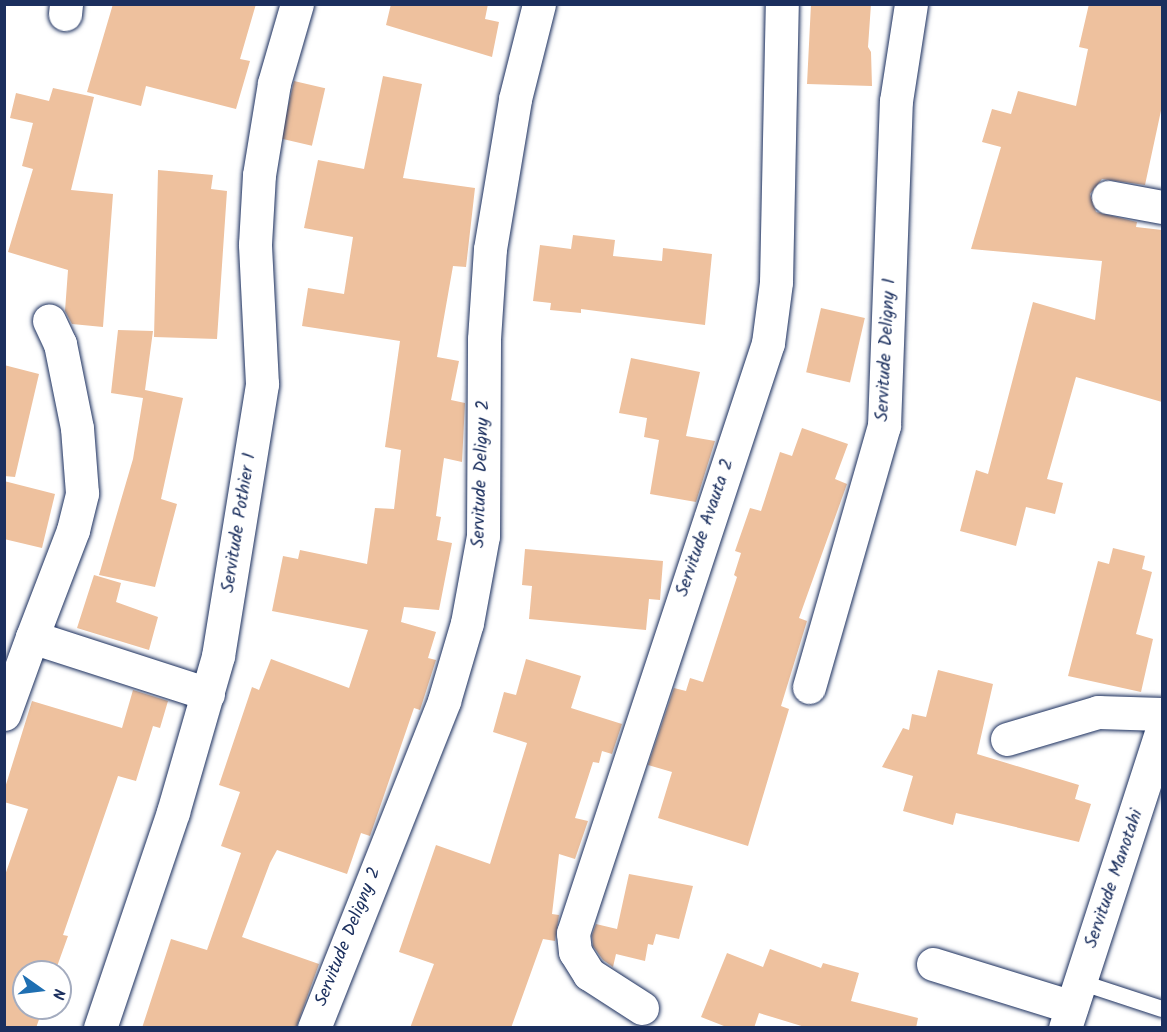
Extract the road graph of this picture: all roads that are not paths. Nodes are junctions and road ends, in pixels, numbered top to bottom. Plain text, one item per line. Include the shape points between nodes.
1 (297, 4) edge
2 (539, 4) edge
3 (782, 4) edge
4 (911, 4) edge
5 (1158, 191) edge
6 (1108, 197) dead end
7 (49, 320) dead end
8 (32, 637) junction
9 (809, 687) dead end
10 (208, 694) junction
11 (4, 714) edge
12 (1162, 714) edge
13 (1162, 729) edge
14 (1007, 739) dead end
15 (1155, 780) edge
16 (933, 964) dead end
17 (1073, 1006) edge
18 (642, 1008) dead end
19 (1162, 1009) edge
20 (100, 1028) edge
21 (314, 1028) edge

1 - 10 street, Servitude Pothier 1 via 274,83 259,175 255,244 262,384 233,575
2 - 21 street, Servitude Deligny 2 via 514,99 490,249 484,339 483,536 467,623 444,701
3 - 18 street, Servitude Avauta 2 via 776,282 768,343 573,933 575,952 589,974
4 - 9 street, Servitude Deligny 1 via 896,101 884,426
5 - 6 street
7 - 8 street via 60,344 77,428 82,493 73,530
8 - 10 street
8 - 11 street
10 - 20 street, Servitude Pothier 1 via 173,812
12 - 14 street via 1098,712
13 - 15 street, Servitude Manotahi
15 - 17 street, Servitude Manotahi
16 - 17 street
17 - 19 lane

